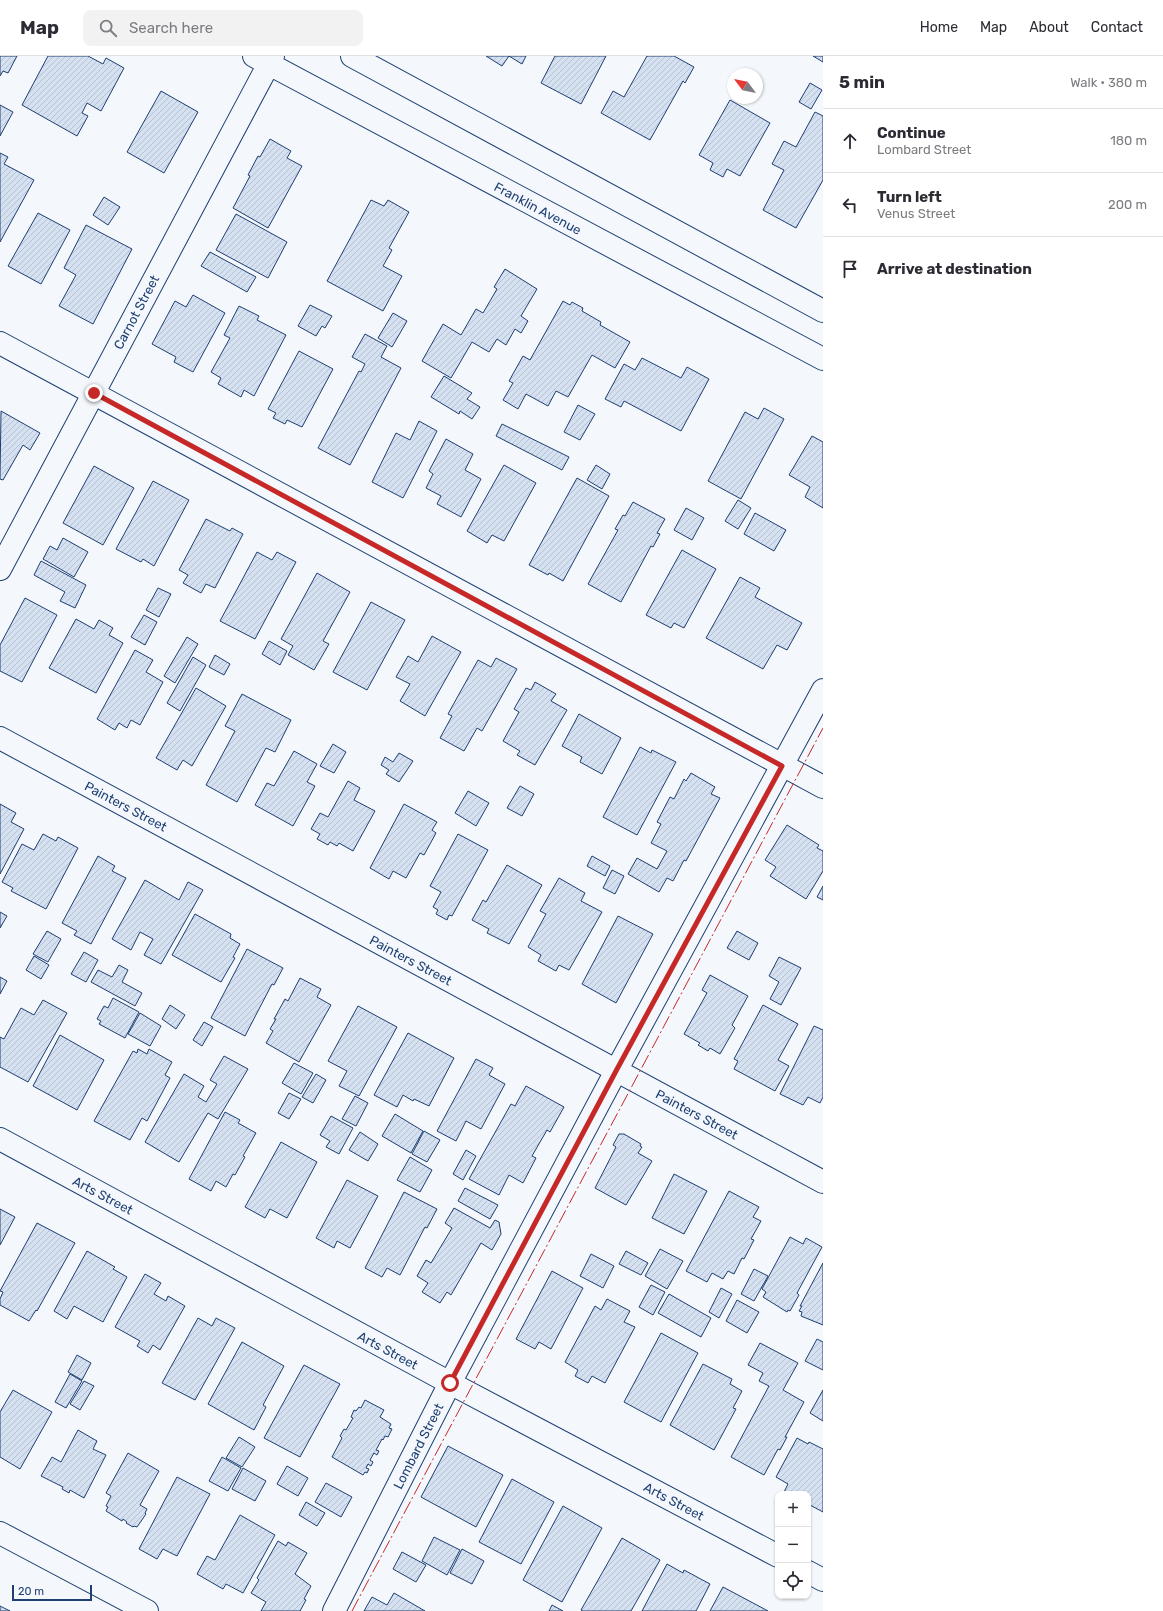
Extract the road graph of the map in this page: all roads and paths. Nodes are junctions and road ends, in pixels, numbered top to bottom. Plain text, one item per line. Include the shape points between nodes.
1 (352, 56) edge
2 (265, 59) edge
3 (823, 310) edge
4 (0, 343) edge
5 (823, 360) edge
6 (94, 393) junction
7 (0, 569) edge
8 (823, 690) edge
9 (0, 738) edge
10 (782, 766) junction
11 (823, 787) edge
12 (616, 1071) junction
13 (0, 1139) edge
14 (823, 1182) edge
15 (450, 1383) junction
16 (0, 1533) edge
17 (775, 1554) edge
18 (811, 1574) edge
19 (823, 1580) edge
20 (147, 1611) edge
21 (334, 1611) edge

1 - 3 street
2 - 5 street, Franklin Avenue
2 - 6 street, Carnot Street
4 - 6 street
6 - 7 street, Carnot Street
6 - 10 street
8 - 10 street, Lombard Street
9 - 12 street, Painters Street
10 - 11 street
10 - 12 street, Lombard Street
12 - 14 street, Painters Street
12 - 15 street, Lombard Street
13 - 15 street, Arts Street
15 - 17 street, Arts Street
15 - 21 street, Lombard Street
16 - 20 street
18 - 19 street

